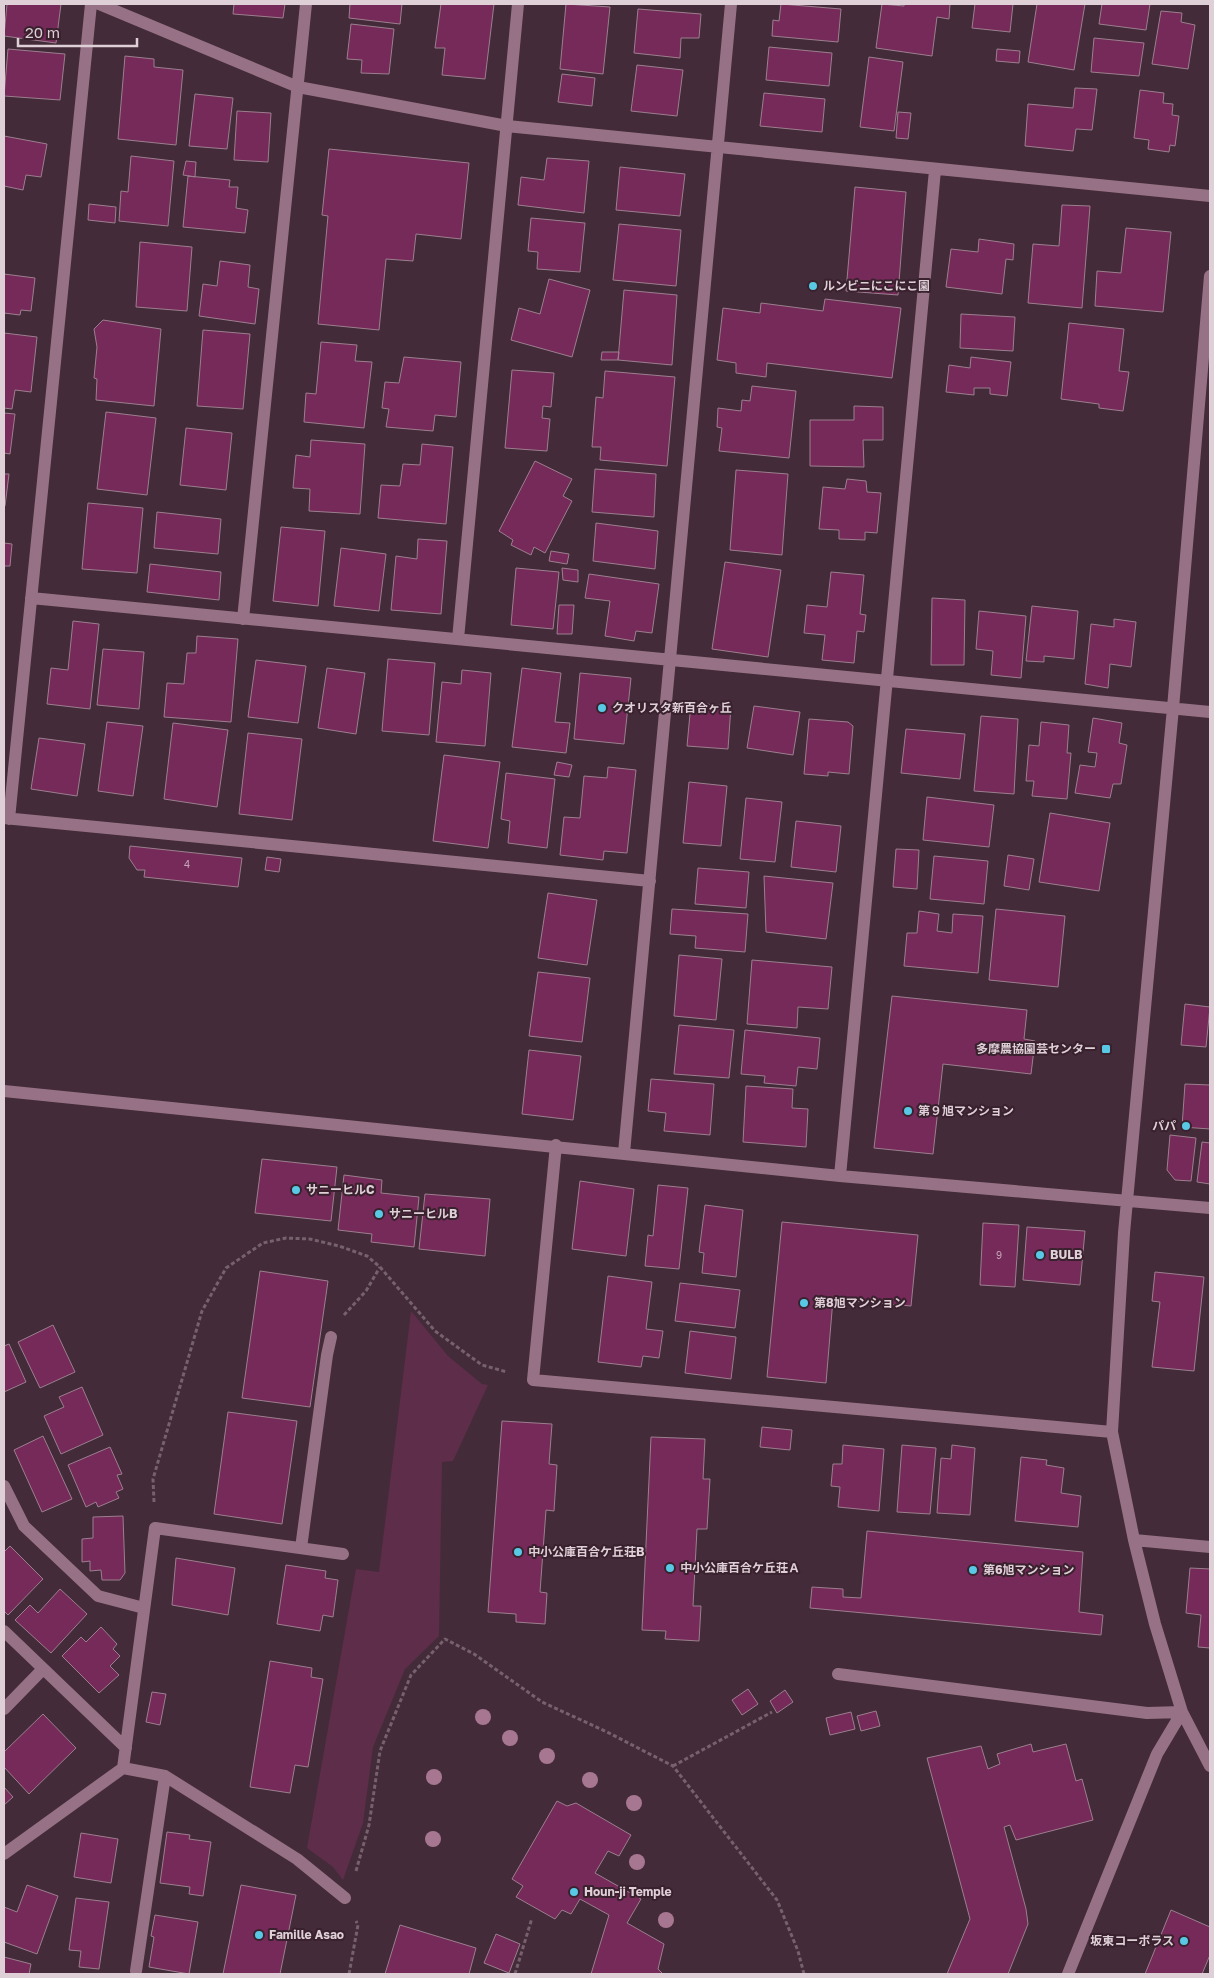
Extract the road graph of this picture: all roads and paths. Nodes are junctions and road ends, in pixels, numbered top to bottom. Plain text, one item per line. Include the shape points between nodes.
1 (91, 4) edge
2 (98, 4) edge
3 (306, 4) edge
4 (518, 4) edge
5 (731, 4) edge
6 (298, 87) junction
7 (507, 126) junction
8 (718, 149) junction
9 (936, 170) junction
10 (1210, 196) edge
11 (1210, 276) edge
12 (31, 598) junction
13 (243, 619) junction
14 (458, 640) junction
15 (670, 660) junction
16 (887, 681) junction
17 (1173, 708) junction
18 (1210, 712) edge
19 (6, 819) edge
20 (650, 881) junction
21 (4, 1091) edge
22 (556, 1145) junction
23 (624, 1153) junction
24 (840, 1176) junction
25 (1127, 1200) junction
26 (1210, 1208) edge
27 (380, 1267) junction
28 (331, 1337) joint
29 (533, 1380) junction
30 (1112, 1432) junction
31 (4, 1486) edge
32 (155, 1528) junction
33 (1134, 1540) junction
34 (1210, 1547) edge
35 (301, 1548) junction
36 (343, 1554) dead end
37 (144, 1608) junction
38 (4, 1631) edge
39 (43, 1669) junction
40 (838, 1674) dead end
41 (4, 1709) edge
42 (772, 1712) dead end
43 (1182, 1712) junction
44 (126, 1748) junction
45 (673, 1766) junction
46 (1210, 1766) edge
47 (123, 1768) junction
48 (165, 1776) junction
49 (4, 1854) edge
50 (356, 1873) dead end
51 (345, 1898) joint
52 (532, 1918) dead end
53 (136, 1971) dead end
54 (349, 1974) edge
55 (515, 1974) edge
56 (804, 1974) edge
57 (1068, 1974) edge

1 - 12 street
2 - 6 street
3 - 6 street
4 - 7 street
5 - 8 street
6 - 7 street
6 - 13 street
7 - 8 street
7 - 14 street
8 - 9 street
8 - 15 street
9 - 10 street
9 - 16 street
11 - 17 street
12 - 13 street
12 - 19 street
13 - 14 street
14 - 15 street
15 - 16 street
15 - 20 street
16 - 17 street
16 - 24 street
17 - 18 street
17 - 25 street
19 - 20 street
20 - 23 street
21 - 22 street
22 - 23 street
22 - 29 street
23 - 24 street
24 - 25 street
25 - 26 street
25 - 30 street
27 - 28 path
27 - 29 path via 435,1331 482,1365
27 - 32 path via 367,1256 339,1246 310,1239 286,1238 263,1243 226,1268 202,1310 153,1479
28 - 35 street
29 - 30 street
30 - 33 street
31 - 37 street via 24,1526 98,1596
32 - 35 street
32 - 37 street
33 - 34 street
33 - 43 street
35 - 36 street
37 - 44 street
38 - 39 street
39 - 41 street
39 - 44 street
40 - 43 street via 1147,1713
42 - 45 path
43 - 46 street
43 - 57 street via 1157,1754
44 - 47 street
45 - 50 path via 542,1702 474,1654 445,1640 411,1675 380,1751 369,1825
45 - 56 path via 777,1900
47 - 48 street
47 - 49 street
48 - 51 street via 297,1858
48 - 53 street
51 - 54 path via 358,1925
52 - 55 path

